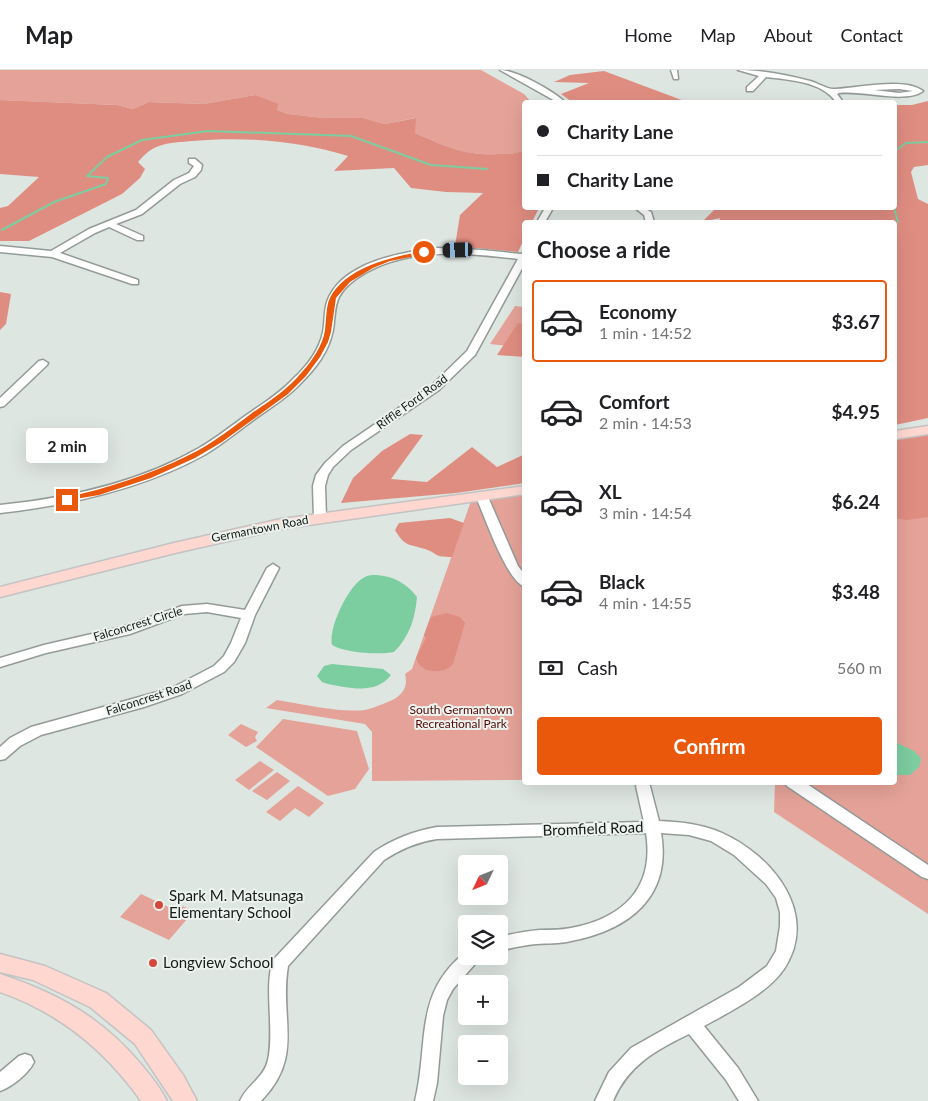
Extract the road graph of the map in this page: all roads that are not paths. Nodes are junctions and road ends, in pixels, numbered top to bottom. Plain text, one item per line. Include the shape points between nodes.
1 (503, 70) edge
2 (741, 70) edge
3 (763, 76) junction
4 (750, 89) dead end
5 (860, 90) junction
6 (832, 92) junction
7 (558, 100) edge
8 (838, 100) edge
9 (192, 161) dead end
10 (642, 210) edge
11 (650, 220) edge
12 (108, 224) junction
13 (140, 238) dead end
14 (0, 249) edge
15 (54, 254) junction
16 (522, 256) edge
17 (522, 262) edge
18 (135, 282) dead end
19 (43, 363) dead end
20 (0, 404) edge
21 (928, 430) edge
22 (897, 435) edge
23 (522, 490) edge
24 (482, 497) junction
25 (0, 509) edge
26 (320, 518) junction
27 (273, 568) dead end
28 (522, 580) edge
29 (0, 592) edge
30 (249, 615) junction
31 (0, 663) edge
32 (0, 755) edge
33 (796, 785) edge
34 (643, 786) dead end
35 (652, 827) junction
36 (928, 873) edge
37 (508, 942) edge
38 (0, 963) edge
39 (464, 965) edge
40 (0, 983) edge
41 (692, 1024) junction
42 (25, 1062) dead end
43 (0, 1082) edge
44 (155, 1101) edge
45 (185, 1101) edge
46 (249, 1101) edge
47 (424, 1101) edge
48 (604, 1101) edge
49 (749, 1101) edge

1 - 7 street
2 - 3 street
3 - 4 street
3 - 6 street via 802,81
5 - 5 street via 900,94 919,91 912,88
5 - 6 street
6 - 8 street
9 - 12 street via 198,165 192,176 177,182 139,212
10 - 11 street
12 - 13 street
12 - 15 street
14 - 15 street
15 - 18 street
16 - 25 street via 434,251 371,266 338,291 331,306 324,342 304,375 286,392 219,440 149,476 105,490 49,503
17 - 26 street, Riffle Ford Road via 466,360 435,388 347,448 328,465 318,486
19 - 20 street
21 - 22 main road
23 - 24 main road, Germantown Road
24 - 26 main road, Germantown Road
24 - 28 street via 512,568
26 - 29 main road, Germantown Road via 228,535
27 - 30 street, Falconcrest Road
30 - 31 street, Falconcrest Circle via 207,608 182,610 125,631 27,653
30 - 32 street, Falconcrest Road via 229,659 206,678 144,702 36,731
33 - 36 street
34 - 35 street
35 - 37 street via 655,866 651,880 628,911 602,925 574,934
35 - 41 street, Bromfield Road via 707,832 727,841 773,880 789,917 786,944 780,960 766,977 731,1003
35 - 46 street, Bromfield Road via 437,833 410,839 385,851 280,964 275,1070
38 - 45 main road via 36,972 98,1000 143,1037
39 - 47 street via 447,984 434,1013 430,1073
40 - 44 main road via 21,989 80,1020 129,1064
41 - 48 street, Bromfield Road via 647,1047 629,1061 612,1081
41 - 49 street
42 - 43 street

